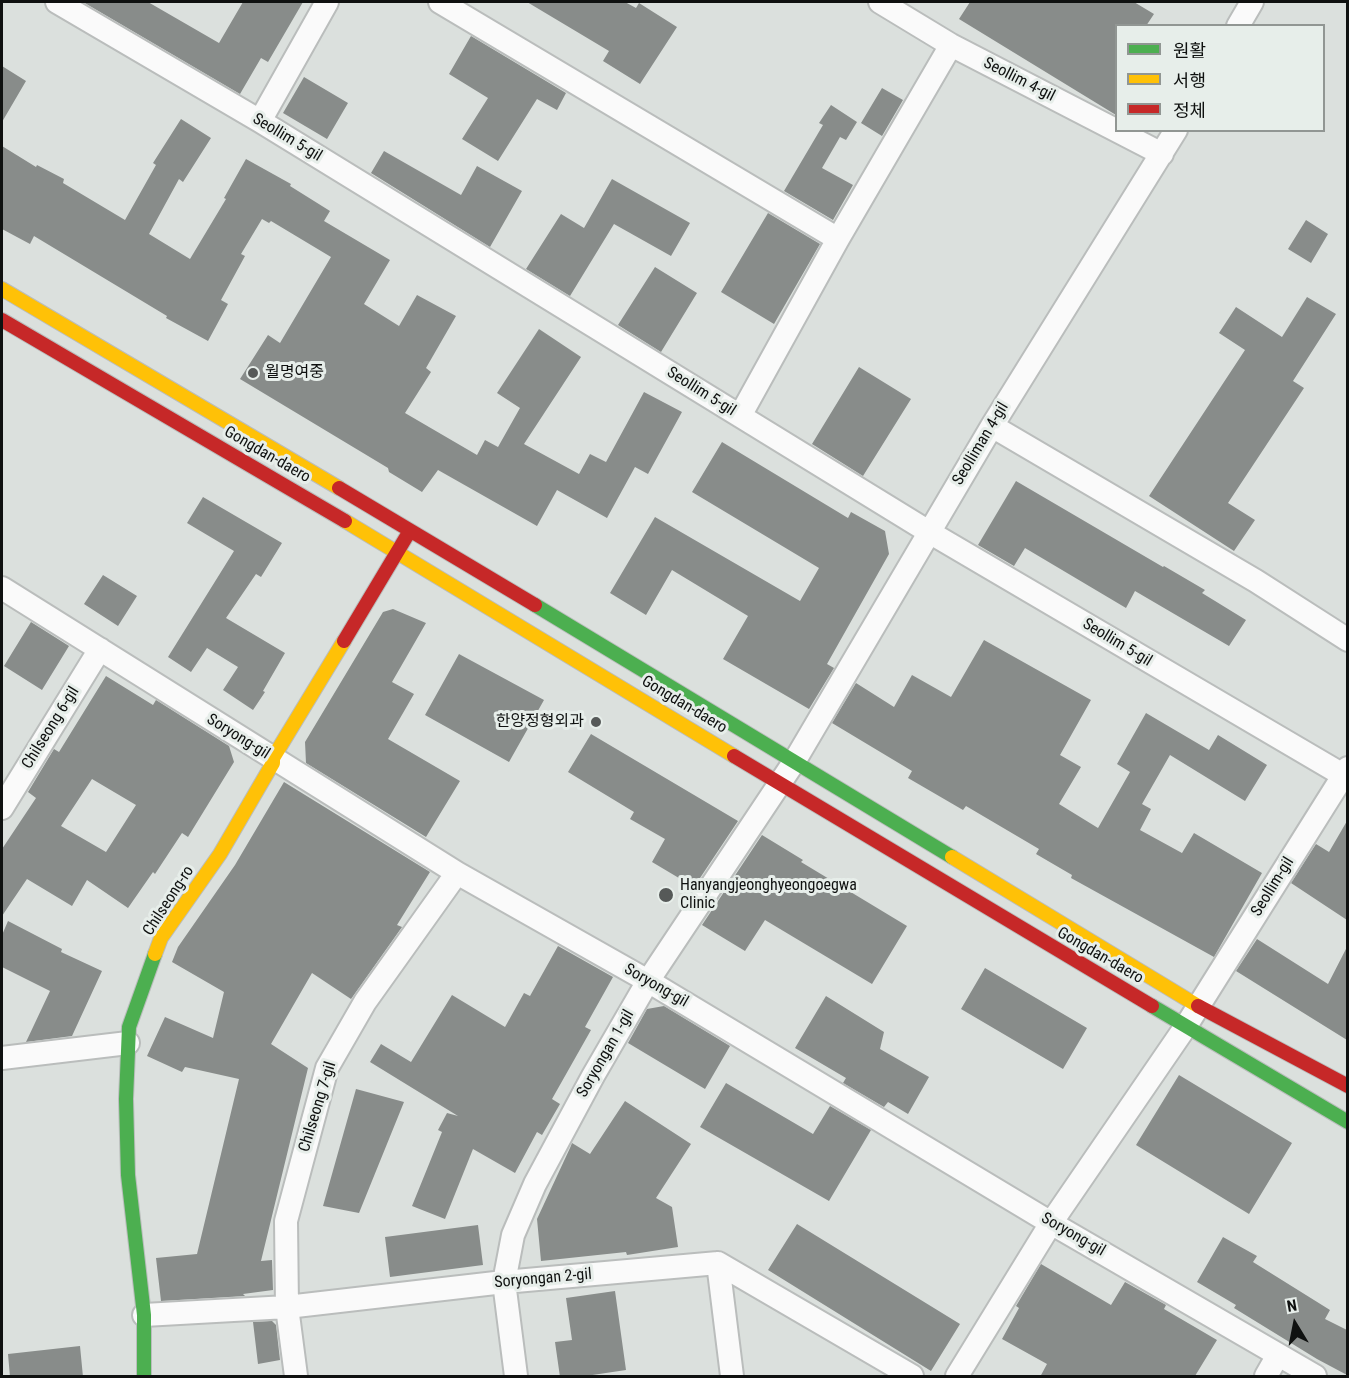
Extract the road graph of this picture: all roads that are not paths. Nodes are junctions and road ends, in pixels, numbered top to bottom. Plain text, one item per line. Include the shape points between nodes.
1 (57, 2) edge
2 (327, 2) edge
3 (440, 2) edge
4 (880, 2) edge
5 (1252, 2) edge
6 (1239, 24) edge
7 (951, 45) junction
8 (260, 122) junction
9 (1115, 130) edge
10 (1119, 132) edge
11 (1175, 132) edge
12 (1162, 154) junction
13 (838, 239) junction
14 (2, 289) edge
15 (2, 320) edge
16 (740, 416) junction
17 (992, 426) junction
18 (410, 530) junction
19 (929, 532) junction
20 (397, 552) junction
21 (2, 588) edge
22 (1347, 640) edge
23 (100, 649) junction
24 (273, 758) junction
25 (794, 762) junction
26 (1346, 774) edge
27 (781, 783) junction
28 (2, 808) edge
29 (457, 873) junction
30 (648, 981) junction
31 (1198, 1006) junction
32 (1186, 1026) junction
33 (128, 1043) junction
34 (2, 1058) edge
35 (1347, 1086) edge
36 (1347, 1122) edge
37 (1051, 1223) junction
38 (718, 1263) junction
39 (504, 1282) junction
40 (288, 1306) junction
41 (144, 1315) junction
42 (1278, 1355) junction
43 (144, 1377) edge
44 (296, 1377) edge
45 (516, 1377) edge
46 (732, 1377) edge
47 (912, 1377) edge
48 (957, 1377) edge
49 (1266, 1377) edge
50 (1315, 1377) edge

1 - 8 street, Seollim 5-gil
2 - 8 street
3 - 13 street
4 - 7 street, Seollim 4-gil
5 - 6 street
7 - 9 street, Seollim 4-gil
7 - 13 street
8 - 16 street, Seollim 5-gil
10 - 12 street, Seollim 4-gil
11 - 12 street, Seolliman 4-gil
12 - 17 street, Seolliman 4-gil
13 - 16 street
14 - 18 street, Gongdan-daero
15 - 20 street, Gongdan-daero
16 - 19 street, Seollim 5-gil
17 - 19 street, Seolliman 4-gil
17 - 22 street via 1256,581
18 - 20 street, Chilseong-ro
18 - 25 street, Gongdan-daero
19 - 25 street, Seolliman 4-gil
19 - 26 street, Seollim 5-gil
20 - 24 street, Chilseong-ro
20 - 27 street, Gongdan-daero
21 - 23 street, Soryong-gil
23 - 24 street, Soryong-gil
23 - 28 street, Chilseong 6-gil
24 - 29 street, Soryong-gil
24 - 33 street, Chilseong-ro via 220,854 161,938 129,1027
25 - 27 street, Soryongan 1-gil
25 - 31 street, Gongdan-daero
26 - 31 street, Seollim-gil
27 - 30 street, Soryongan 1-gil
27 - 32 street, Gongdan-daero
29 - 30 street, Soryong-gil
29 - 40 street, Chilseong 7-gil via 365,1002 327,1068 286,1221
30 - 37 street, Soryong-gil
30 - 39 street, Soryongan 1-gil via 535,1184 513,1235
31 - 32 street, Seollim-gil
31 - 35 street, Gongdan-daero
32 - 36 street, Gongdan-daero
32 - 37 street, Seollim-gil
33 - 34 street
33 - 41 street, Chilseong-ro via 128,1176
37 - 42 street, Soryong-gil
37 - 48 street, Seollim-gil
38 - 39 street, Soryongan 2-gil
38 - 46 street
38 - 47 street
39 - 40 street, Soryongan 2-gil
39 - 45 street, Soryongan 1-gil
40 - 41 street, Soryongan 2-gil
40 - 44 street, Chilseong 7-gil
41 - 43 street, Chilseong-ro
42 - 49 street
42 - 50 street, Soryong-gil

